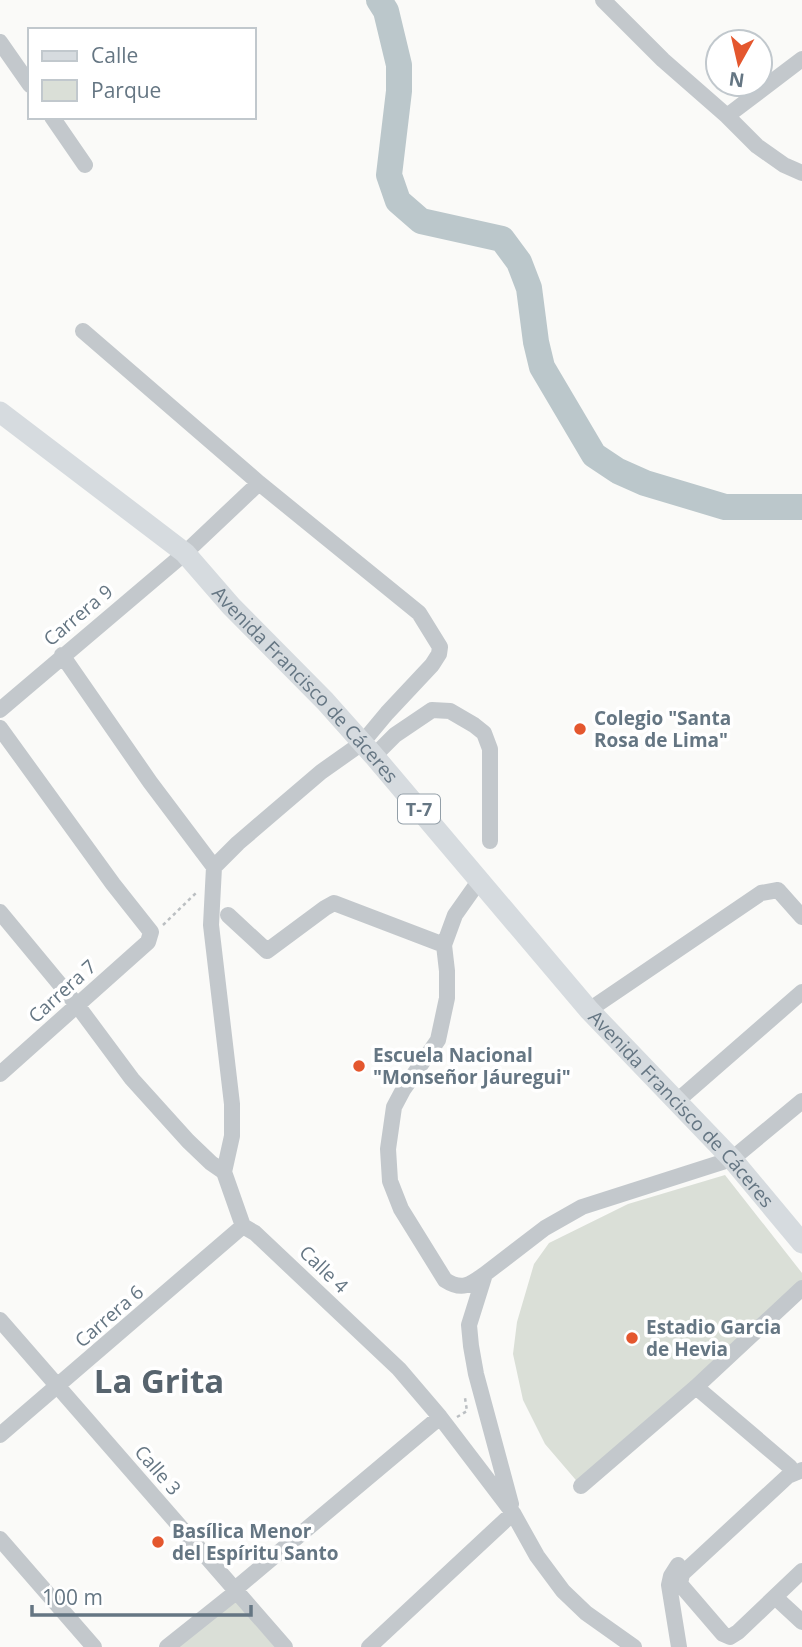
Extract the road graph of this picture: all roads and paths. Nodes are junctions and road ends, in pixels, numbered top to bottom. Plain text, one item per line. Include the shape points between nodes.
1 (603, 0) edge
2 (0, 42) edge
3 (802, 59) edge
4 (28, 82) edge
5 (727, 116) junction
6 (53, 119) edge
7 (85, 165) dead end
8 (802, 173) edge
9 (83, 331) dead end
10 (0, 412) edge
11 (259, 483) junction
12 (185, 553) junction
13 (62, 655) junction
14 (0, 710) edge
15 (0, 728) edge
16 (368, 750) junction
17 (489, 841) dead end
18 (214, 871) junction
19 (479, 881) junction
20 (0, 912) edge
21 (228, 915) dead end
22 (802, 917) edge
23 (150, 937) junction
24 (444, 945) junction
25 (802, 992) edge
26 (77, 1005) junction
27 (589, 1010) junction
28 (0, 1074) edge
29 (677, 1101) junction
30 (802, 1101) edge
31 (732, 1159) junction
32 (224, 1172) junction
33 (243, 1226) junction
34 (802, 1242) edge
35 (485, 1274) junction
36 (802, 1288) edge
37 (0, 1320) edge
38 (58, 1387) junction
39 (696, 1387) junction
40 (440, 1417) junction
41 (0, 1435) edge
42 (798, 1466) edge
43 (580, 1486) dead end
44 (513, 1513) junction
45 (0, 1539) edge
46 (802, 1572) edge
47 (234, 1590) junction
48 (775, 1597) junction
49 (802, 1622) edge
50 (94, 1647) edge
51 (167, 1647) edge
52 (285, 1647) edge
53 (369, 1647) edge
54 (634, 1647) edge
55 (679, 1647) edge

1 - 5 street
2 - 4 street
3 - 5 street
5 - 8 street via 757,146
6 - 7 street
9 - 11 street
10 - 12 main road, Avenida Francisco de Cáceres / T-7
11 - 12 street, Carrera 9
11 - 16 street via 419,613 440,647 432,664 387,713
12 - 13 street, Carrera 9
12 - 16 main road, Avenida Francisco de Cáceres / T-7
13 - 14 street, Carrera 9
13 - 18 street
15 - 23 street via 151,932
16 - 17 street via 432,710 450,711 474,725 484,733 489,749
16 - 18 street via 321,772 238,843
16 - 19 main road, Avenida Francisco de Cáceres / T-7
18 - 23 path
18 - 32 street via 211,925 232,1104 232,1136
19 - 24 street via 455,915
19 - 27 main road, Avenida Francisco de Cáceres / T-7
20 - 26 street
21 - 24 street via 267,951 334,903
22 - 27 street via 778,890 761,892
23 - 26 street, Carrera 7
24 - 35 street via 447,999 442,1023 438,1040 394,1107 388,1149 390,1181 401,1209 445,1280 466,1287
25 - 29 street
26 - 28 street, Carrera 7
26 - 32 street via 154,1104
27 - 29 main road, Avenida Francisco de Cáceres / T-7
29 - 31 main road, Avenida Francisco de Cáceres / T-7
30 - 31 street
31 - 34 main road, Avenida Francisco de Cáceres / T-7
31 - 35 street via 582,1207 545,1228
32 - 33 street
33 - 38 street, Carrera 6
33 - 40 street, Calle 4 via 398,1369
35 - 44 street via 470,1325 471,1346
36 - 39 street
37 - 38 street, Calle 3
38 - 41 street, Carrera 6
38 - 47 street, Calle 3
39 - 42 street
39 - 43 street
40 - 44 street, Calle 4
40 - 47 street
42 - 48 street via 679,1579 730,1637
42 - 55 street via 671,1576 669,1598
44 - 53 street
44 - 54 street, Calle 4 via 563,1591 586,1614
45 - 50 street
46 - 48 street
47 - 51 street
47 - 52 street, Calle 3
48 - 49 street

